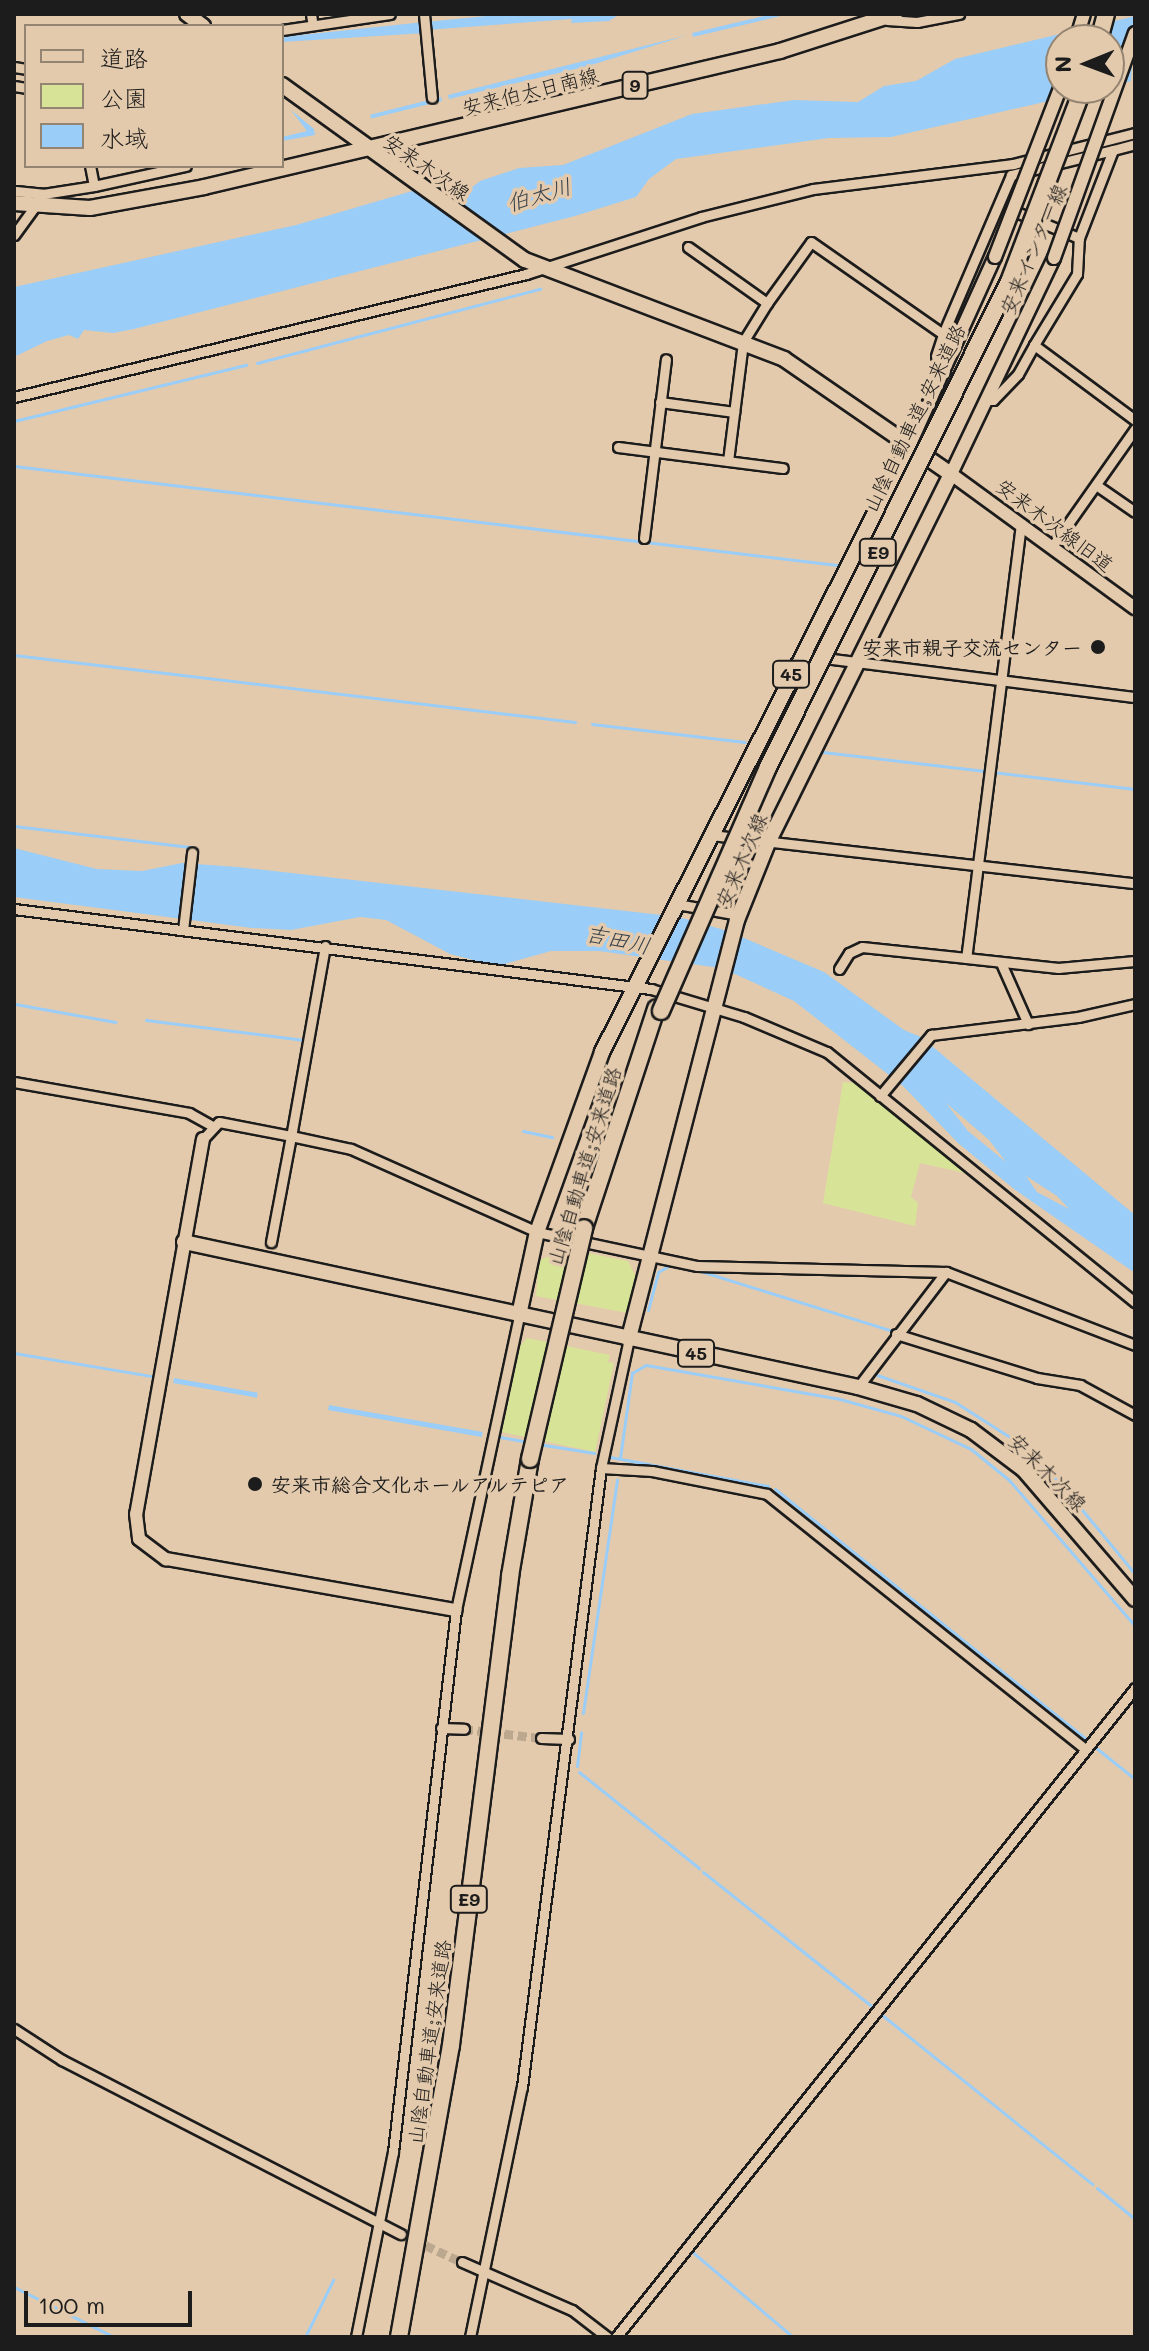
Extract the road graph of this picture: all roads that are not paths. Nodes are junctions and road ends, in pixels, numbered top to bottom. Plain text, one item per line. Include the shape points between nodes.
1 (390, 14) edge
2 (424, 14) edge
3 (959, 14) edge
4 (888, 17) edge
5 (284, 30) edge
6 (1135, 33) edge
7 (284, 86) edge
8 (432, 98) dead end
9 (1054, 104) edge
10 (1071, 104) edge
11 (1077, 104) edge
12 (1135, 133) edge
13 (1123, 143) junction
14 (1135, 144) edge
15 (372, 148) junction
16 (1113, 150) junction
17 (90, 168) edge
18 (282, 168) edge
19 (284, 168) edge
20 (156, 169) edge
21 (1012, 170) junction
22 (94, 186) junction
23 (14, 194) edge
24 (1001, 205) junction
25 (34, 207) junction
26 (14, 235) edge
27 (1079, 238) junction
28 (688, 247) dead end
29 (542, 269) junction
30 (767, 303) junction
31 (943, 334) junction
32 (743, 342) junction
33 (1034, 345) junction
34 (666, 359) dead end
35 (945, 371) junction
36 (14, 397) edge
37 (986, 400) junction
38 (660, 402) junction
39 (734, 412) junction
40 (1135, 420) edge
41 (1135, 429) edge
42 (910, 444) junction
43 (618, 447) dead end
44 (654, 452) junction
45 (728, 461) junction
46 (783, 468) dead end
47 (951, 474) junction
48 (1096, 485) junction
49 (1135, 512) edge
50 (1021, 524) junction
51 (644, 538) dead end
52 (1051, 548) junction
53 (1135, 608) edge
54 (801, 655) junction
55 (858, 661) junction
56 (999, 680) junction
57 (1135, 697) edge
58 (711, 835) junction
59 (770, 838) junction
60 (192, 855) dead end
61 (977, 864) junction
62 (1135, 883) edge
63 (676, 905) junction
64 (14, 909) edge
65 (738, 918) junction
66 (183, 928) junction
67 (325, 946) junction
68 (966, 958) junction
69 (1135, 961) edge
70 (1001, 963) junction
71 (839, 969) dead end
72 (635, 985) junction
73 (713, 1001) junction
74 (1135, 1004) edge
75 (658, 1010) junction
76 (1028, 1024) junction
77 (14, 1082) edge
78 (881, 1094) junction
79 (211, 1125) junction
80 (291, 1136) junction
81 (203, 1139) joint
82 (537, 1232) junction
83 (184, 1242) junction
84 (271, 1242) dead end
85 (649, 1256) junction
86 (946, 1272) junction
87 (1135, 1302) edge
88 (519, 1315) junction
89 (896, 1334) junction
90 (629, 1339) junction
91 (1135, 1345) edge
92 (858, 1387) junction
93 (1135, 1415) edge
94 (533, 1459) junction
95 (601, 1468) junction
96 (1135, 1599) edge
97 (456, 1610) junction
98 (1135, 1688) edge
99 (441, 1728) junction
100 (464, 1729) tunnel mouth
101 (541, 1738) tunnel mouth
102 (569, 1739) junction
103 (1085, 1749) junction
104 (14, 2029) edge
105 (381, 2225) junction
106 (401, 2234) tunnel mouth
107 (462, 2262) tunnel mouth
108 (486, 2273) junction
109 (356, 2337) edge
110 (399, 2337) edge
111 (406, 2337) edge
112 (470, 2337) edge
113 (607, 2337) edge
114 (616, 2337) edge

1 - 5 street
2 - 8 street
3 - 4 street via 917,22
4 - 15 main road, 安来伯太日南線 / 9 via 780,51
6 - 37 street, 安来インター線, bridge via 1054,258
7 - 15 main road
9 - 35 street, 安来インター線, bridge
10 - 75 highway, 山陰自動車道;安来道路 / E9, bridge via 1003,279 734,823
11 - 75 highway, 山陰自動車道;安来道路 / E9, bridge via 1009,282 768,767
12 - 13 street
13 - 14 street
13 - 16 street
13 - 21 street
15 - 19 main road, 安来木次線
15 - 29 main road, 安来木次線
16 - 21 street
16 - 27 street
17 - 22 street
18 - 25 main road, 安来木次線 via 121,204
20 - 22 street
21 - 24 street
21 - 29 street via 813,189 701,217
22 - 23 street
23 - 25 main road, 安来木次線
24 - 27 street
24 - 31 street
25 - 26 street
27 - 33 street via 1077,274
28 - 30 street
29 - 32 main road, 安来木次線
29 - 36 street
30 - 31 street via 811,242
30 - 32 street
31 - 35 street via 936,356
32 - 39 street
32 - 42 main road, 安来木次線 via 809,373
33 - 37 street via 1018,374 993,400
33 - 40 street
34 - 38 street
35 - 42 street, 安来インター線
37 - 47 street, 安来インター線
38 - 39 street
38 - 44 street
39 - 45 street
41 - 48 street
42 - 47 main road, 安来木次線
42 - 54 main road, 安来木次線 / 45
43 - 44 street
44 - 45 street
44 - 51 street
45 - 46 street
47 - 50 street, 安来木次線旧道
47 - 55 main road, 安来木次線
48 - 49 street
48 - 52 street
50 - 52 street, 安来木次線旧道
50 - 56 street
52 - 53 street, 安来木次線旧道
54 - 55 street
54 - 58 main road, 安来木次線 / 45
55 - 56 street
55 - 59 main road, 安来木次線
56 - 57 street
56 - 61 street
58 - 59 street
58 - 63 main road, 安来木次線 / 45
59 - 61 street
59 - 65 main road, 安来木次線
60 - 66 street
61 - 62 street
61 - 68 street
63 - 65 street
63 - 72 main road, 安来木次線 / 45
64 - 66 street
65 - 73 main road, 安来木次線
66 - 67 street
67 - 72 street
67 - 80 street
68 - 70 street
68 - 71 street via 862,947 849,953
69 - 70 street via 1058,968
70 - 76 street
72 - 73 street
72 - 82 main road, 安来木次線 / 45 via 582,1102
73 - 78 street via 813,1043
73 - 85 main road, 安来木次線
74 - 76 street
75 - 94 highway, 山陰自動車道;安来道路 / E9, bridge via 587,1228
76 - 78 street via 970,1026 931,1035
77 - 79 street via 189,1113
78 - 87 street
79 - 80 street via 223,1122
79 - 81 street
80 - 82 street via 351,1149
80 - 84 street
81 - 83 street
82 - 85 street
82 - 88 main road, 安来木次線 / 45
83 - 88 main road, 安来木次線 / 45
83 - 97 street via 136,1514 141,1544 166,1559
85 - 86 street via 710,1267
85 - 90 main road, 安来木次線
86 - 89 street
86 - 91 street
88 - 90 main road, 安来木次線 / 45
88 - 97 street
89 - 92 street
89 - 93 street via 1037,1378 1080,1385
90 - 92 main road, 安来木次線 / 45
90 - 95 street
92 - 96 main road, 安来木次線 / 45 via 947,1417 1003,1453 1040,1487
94 - 110 highway, 山陰自動車道;安来道路 / E9 via 510,1576 451,2045
94 - 111 highway, 山陰自動車道;安来道路 / E9 via 458,2046
95 - 102 street
95 - 103 street via 652,1471 767,1494
97 - 99 street
98 - 103 street
99 - 100 street
99 - 105 street via 410,2029
101 - 102 street
102 - 108 street via 522,2087
103 - 114 street
104 - 105 street via 62,2060
105 - 106 street
105 - 109 street
107 - 108 street
108 - 112 street
108 - 113 street via 572,2310

